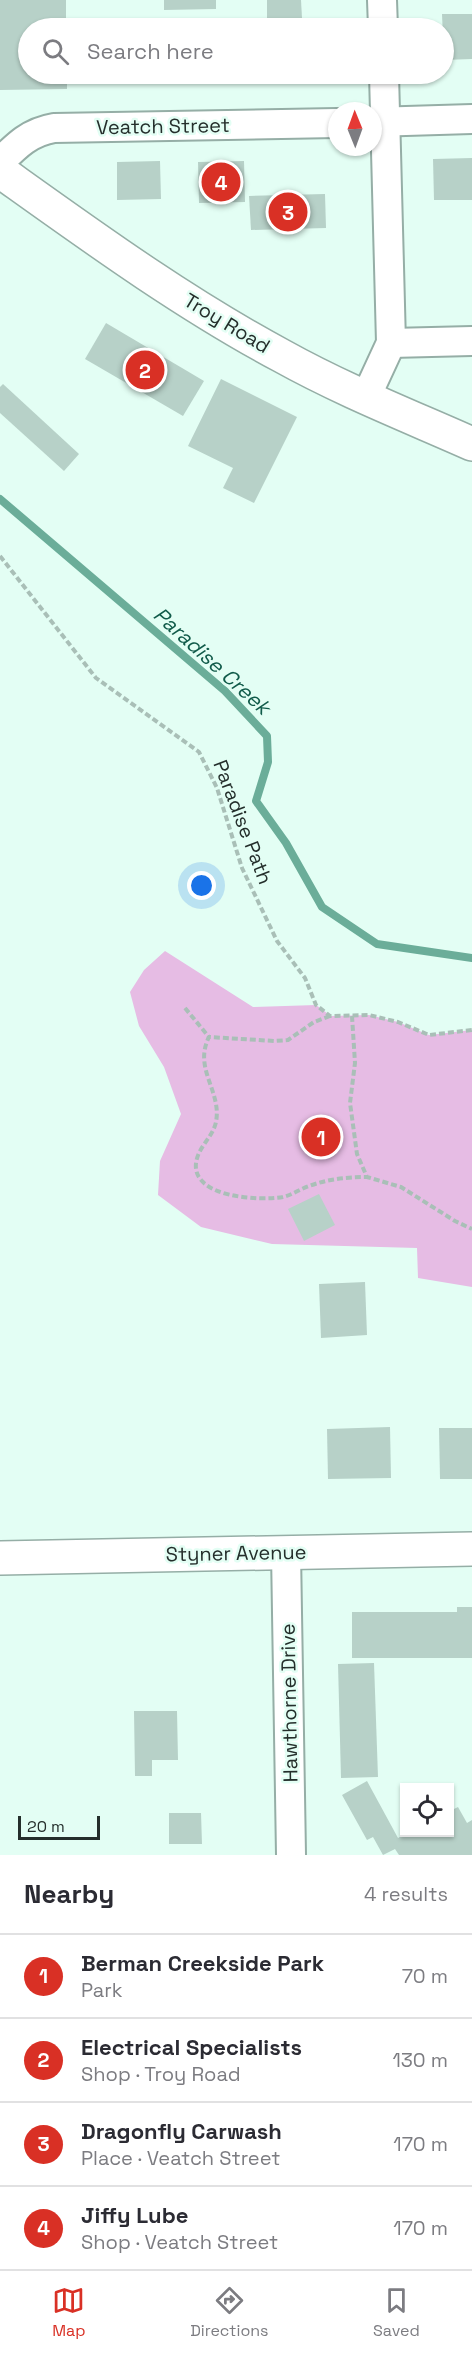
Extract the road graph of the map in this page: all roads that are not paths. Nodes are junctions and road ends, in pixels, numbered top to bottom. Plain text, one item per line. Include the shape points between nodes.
1 (382, 0) edge
2 (383, 18) edge
3 (383, 84) edge
4 (381, 102) edge
5 (472, 119) edge
6 (382, 122) edge
7 (328, 123) edge
8 (381, 156) edge
9 (0, 162) edge
10 (0, 171) edge
11 (472, 341) edge
12 (391, 343) junction
13 (366, 397) junction
14 (472, 444) edge
15 (472, 1549) edge
16 (286, 1552) junction
17 (0, 1558) edge
18 (291, 1855) edge

1 - 2 street
3 - 4 street
5 - 6 street
7 - 9 street, Veatch Street via 54,128 26,137
8 - 12 street
10 - 13 main road, Troy Road via 174,292 282,357
11 - 12 street
12 - 13 street
13 - 14 main road, Troy Road
15 - 16 main road, Styner Avenue
16 - 17 main road, Styner Avenue
16 - 18 street, Hawthorne Drive

